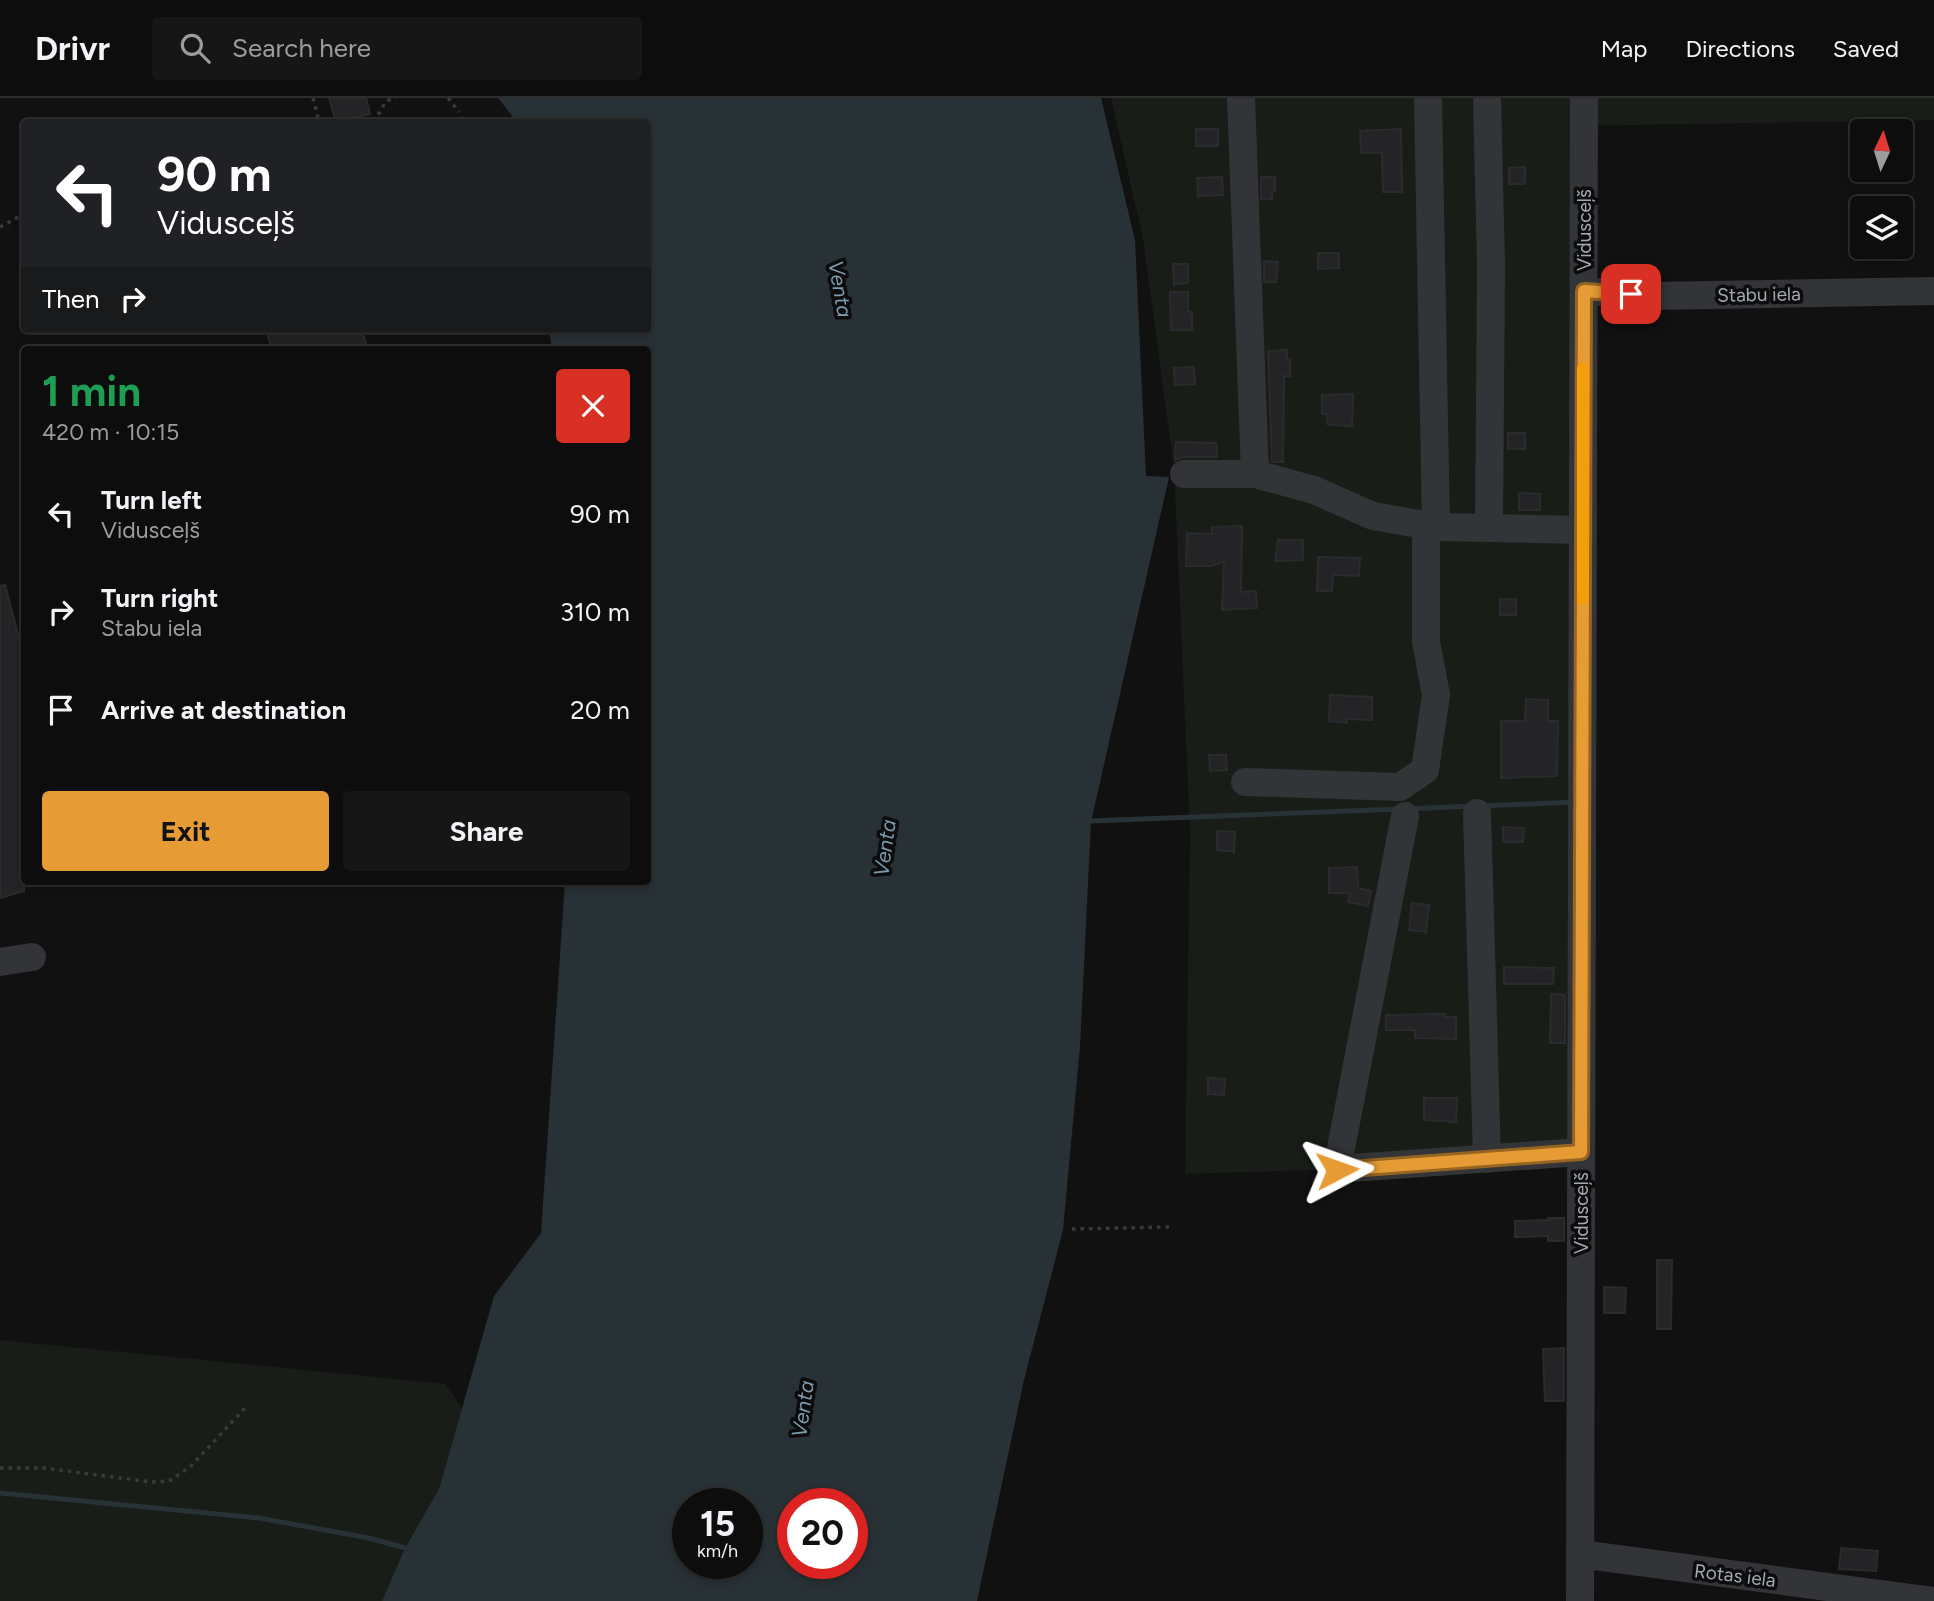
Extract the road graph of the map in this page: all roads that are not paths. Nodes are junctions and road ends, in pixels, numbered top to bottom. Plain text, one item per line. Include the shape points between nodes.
1 (1241, 98) edge
2 (1428, 98) edge
3 (1487, 98) edge
4 (1584, 98) edge
5 (1584, 291) junction
6 (1934, 291) edge
7 (1184, 474) dead end
8 (1255, 474) junction
9 (1431, 526) junction
10 (1489, 528) junction
11 (1583, 530) junction
12 (1244, 782) dead end
13 (1477, 813) dead end
14 (1405, 816) dead end
15 (32, 957) dead end
16 (0, 962) edge
17 (1581, 1152) junction
18 (1487, 1159) junction
19 (1580, 1554) junction
20 (1580, 1601) edge
21 (1932, 1601) edge

1 - 8 street
2 - 9 street
3 - 10 street
4 - 5 street, Vidusceļš
5 - 6 street, Stabu iela via 1655,296
5 - 11 street, Vidusceļš
7 - 8 street
8 - 9 street via 1314,490 1373,516
9 - 10 street
9 - 12 street via 1426,642 1436,695 1425,770 1400,787
10 - 11 street
11 - 17 street, Vidusceļš
13 - 18 street
14 - 18 street via 1337,1170
15 - 16 street
17 - 18 street
17 - 19 street, Vidusceļš
19 - 20 street, Vidusceļš
19 - 21 street, Rotas iela

